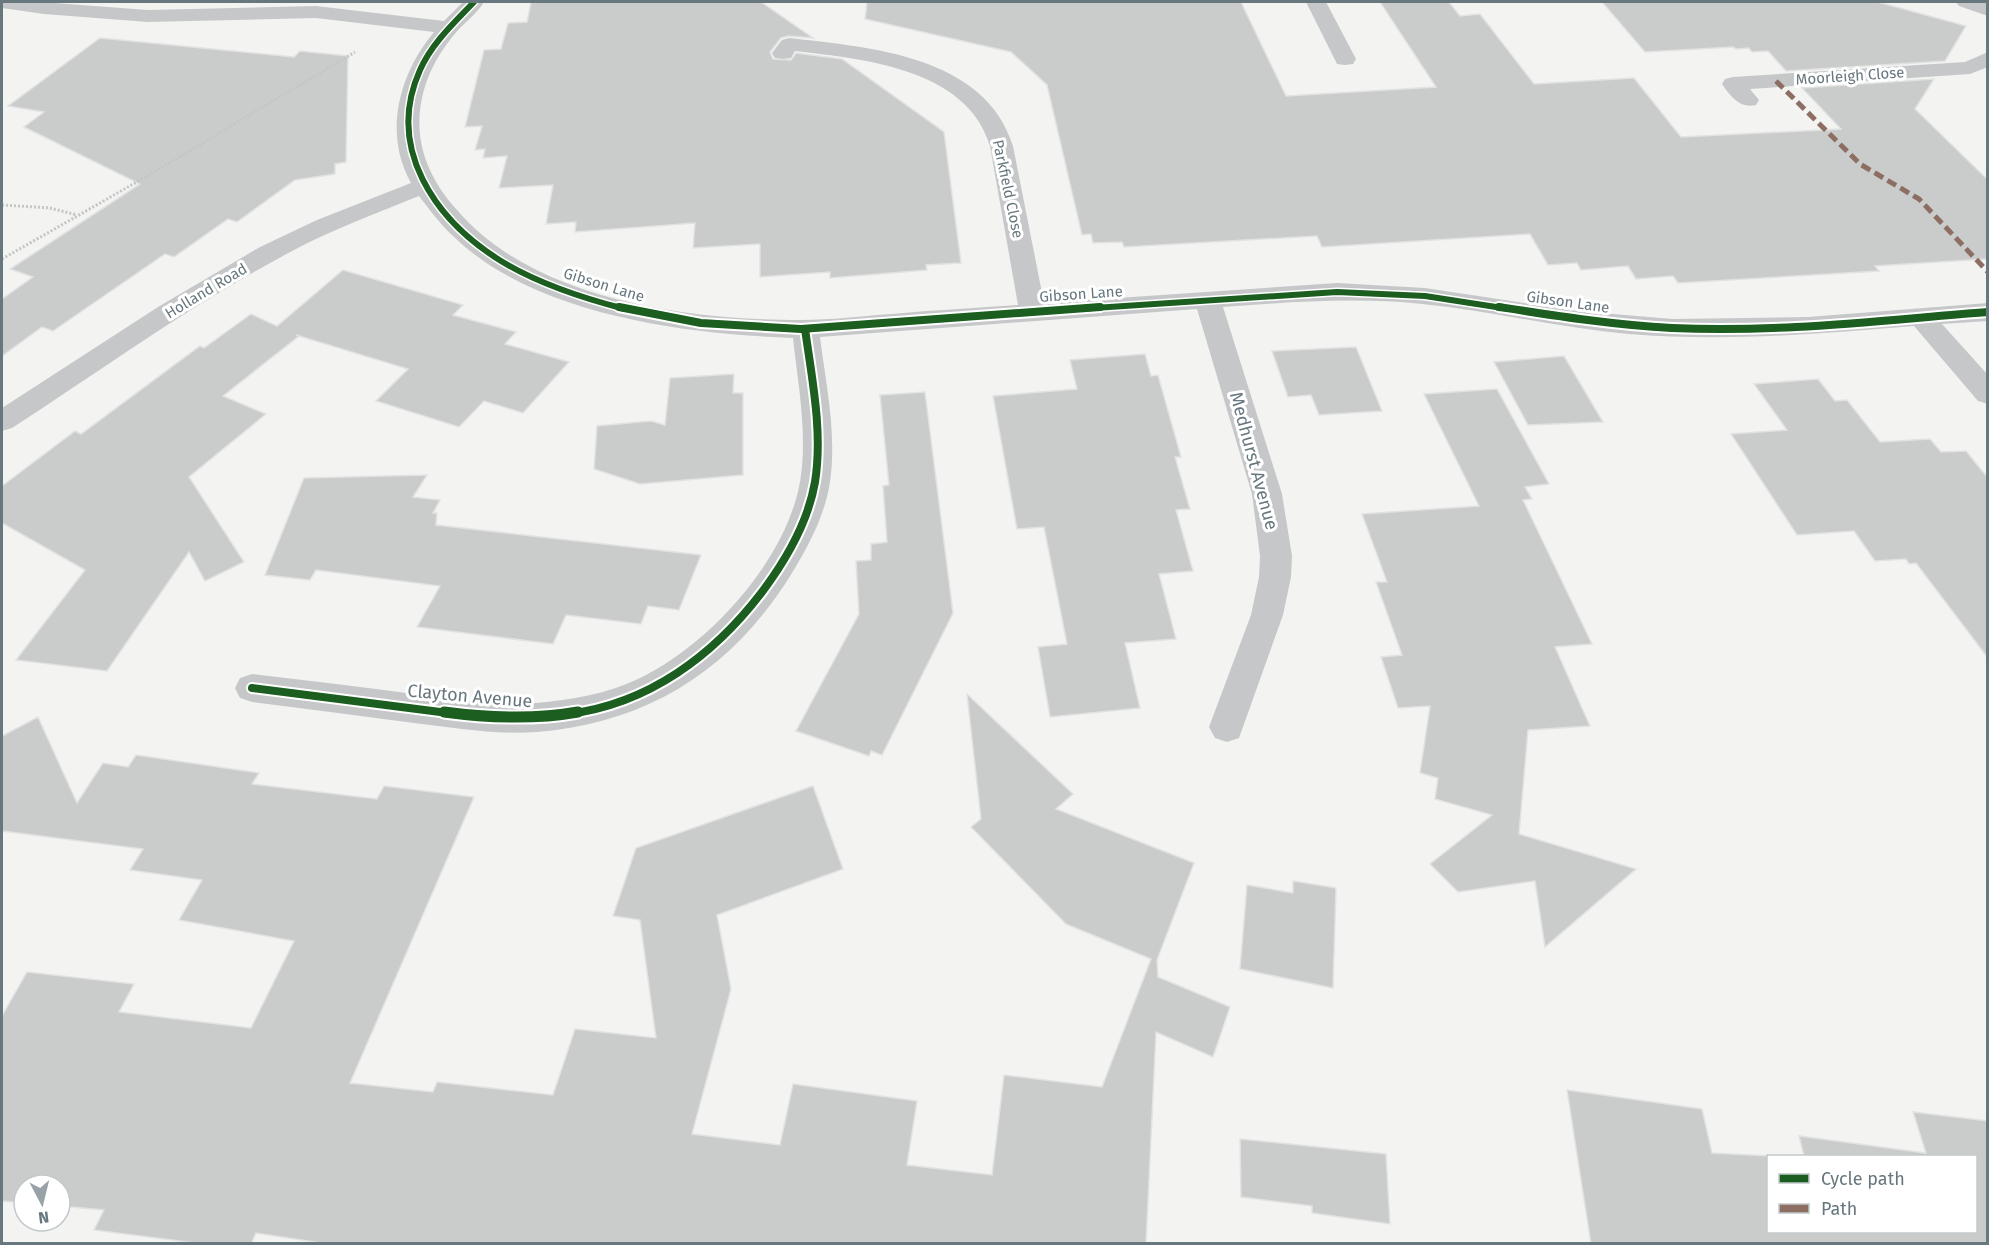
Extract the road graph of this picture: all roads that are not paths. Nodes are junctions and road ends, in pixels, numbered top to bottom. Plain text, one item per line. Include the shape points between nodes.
1 (3, 2) edge
2 (474, 2) edge
3 (1316, 2) edge
4 (1966, 2) edge
5 (1988, 10) edge
6 (449, 28) junction
7 (783, 54) dead end
8 (1988, 58) edge
9 (1345, 59) dead end
10 (1748, 100) dead end
11 (424, 186) junction
12 (1208, 300) junction
13 (1033, 312) junction
14 (1988, 312) edge
15 (1920, 316) junction
16 (805, 329) junction
17 (1988, 394) edge
18 (2, 421) edge
19 (252, 688) dead end
20 (1227, 727) dead end

1 - 6 street via 148,16 316,12
2 - 6 street, Gibson Lane
3 - 9 street
4 - 5 street
6 - 11 street, Gibson Lane via 420,69 408,107 409,147
7 - 13 street, Parkfield Close via 789,44 894,60 952,85 981,109 999,136
8 - 10 street, Moorleigh Close via 1970,68 1733,84
11 - 16 street, Gibson Lane via 443,212 476,242 529,275 561,289 674,319
11 - 18 street, Holland Road via 268,253
12 - 13 street, Gibson Lane
12 - 15 street, Gibson Lane via 1307,292 1383,293 1585,320 1682,328 1734,329
12 - 20 street, Medhurst Avenue via 1267,494 1276,548 1270,604
13 - 16 street, Gibson Lane
14 - 15 street, Gibson Lane
15 - 17 street
16 - 19 street, Clayton Avenue via 818,451 807,511 792,547 763,592 715,645 686,669 612,705 572,715 531,719 491,718

